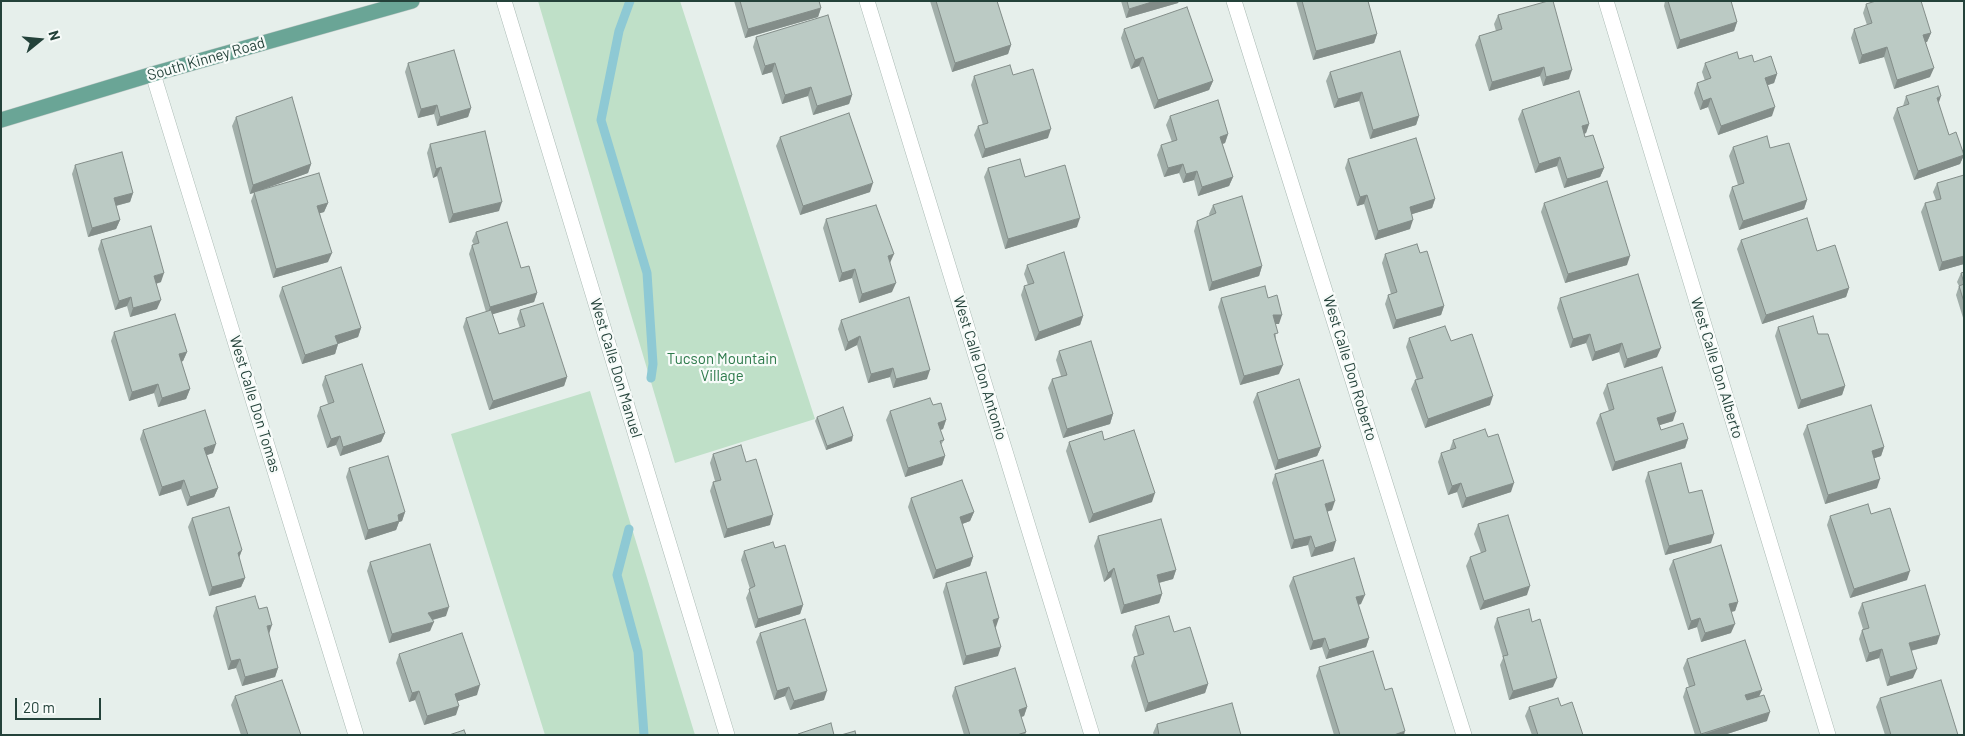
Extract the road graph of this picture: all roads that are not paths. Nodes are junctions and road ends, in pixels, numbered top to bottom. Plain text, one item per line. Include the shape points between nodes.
1 (412, 1) edge
2 (504, 1) edge
3 (867, 1) edge
4 (1234, 1) edge
5 (1606, 1) edge
6 (153, 74) junction
7 (1, 120) edge
8 (356, 735) edge
9 (727, 735) edge
10 (1092, 735) edge
11 (1464, 735) edge
12 (1828, 735) edge

1 - 6 main road, South Kinney Road
2 - 9 street, West Calle Don Manuel
3 - 10 street, West Calle Don Antonio
4 - 11 street, West Calle Don Roberto
5 - 12 street, West Calle Don Alberto
6 - 7 main road, South Kinney Road
6 - 8 street, West Calle Don Tomas

